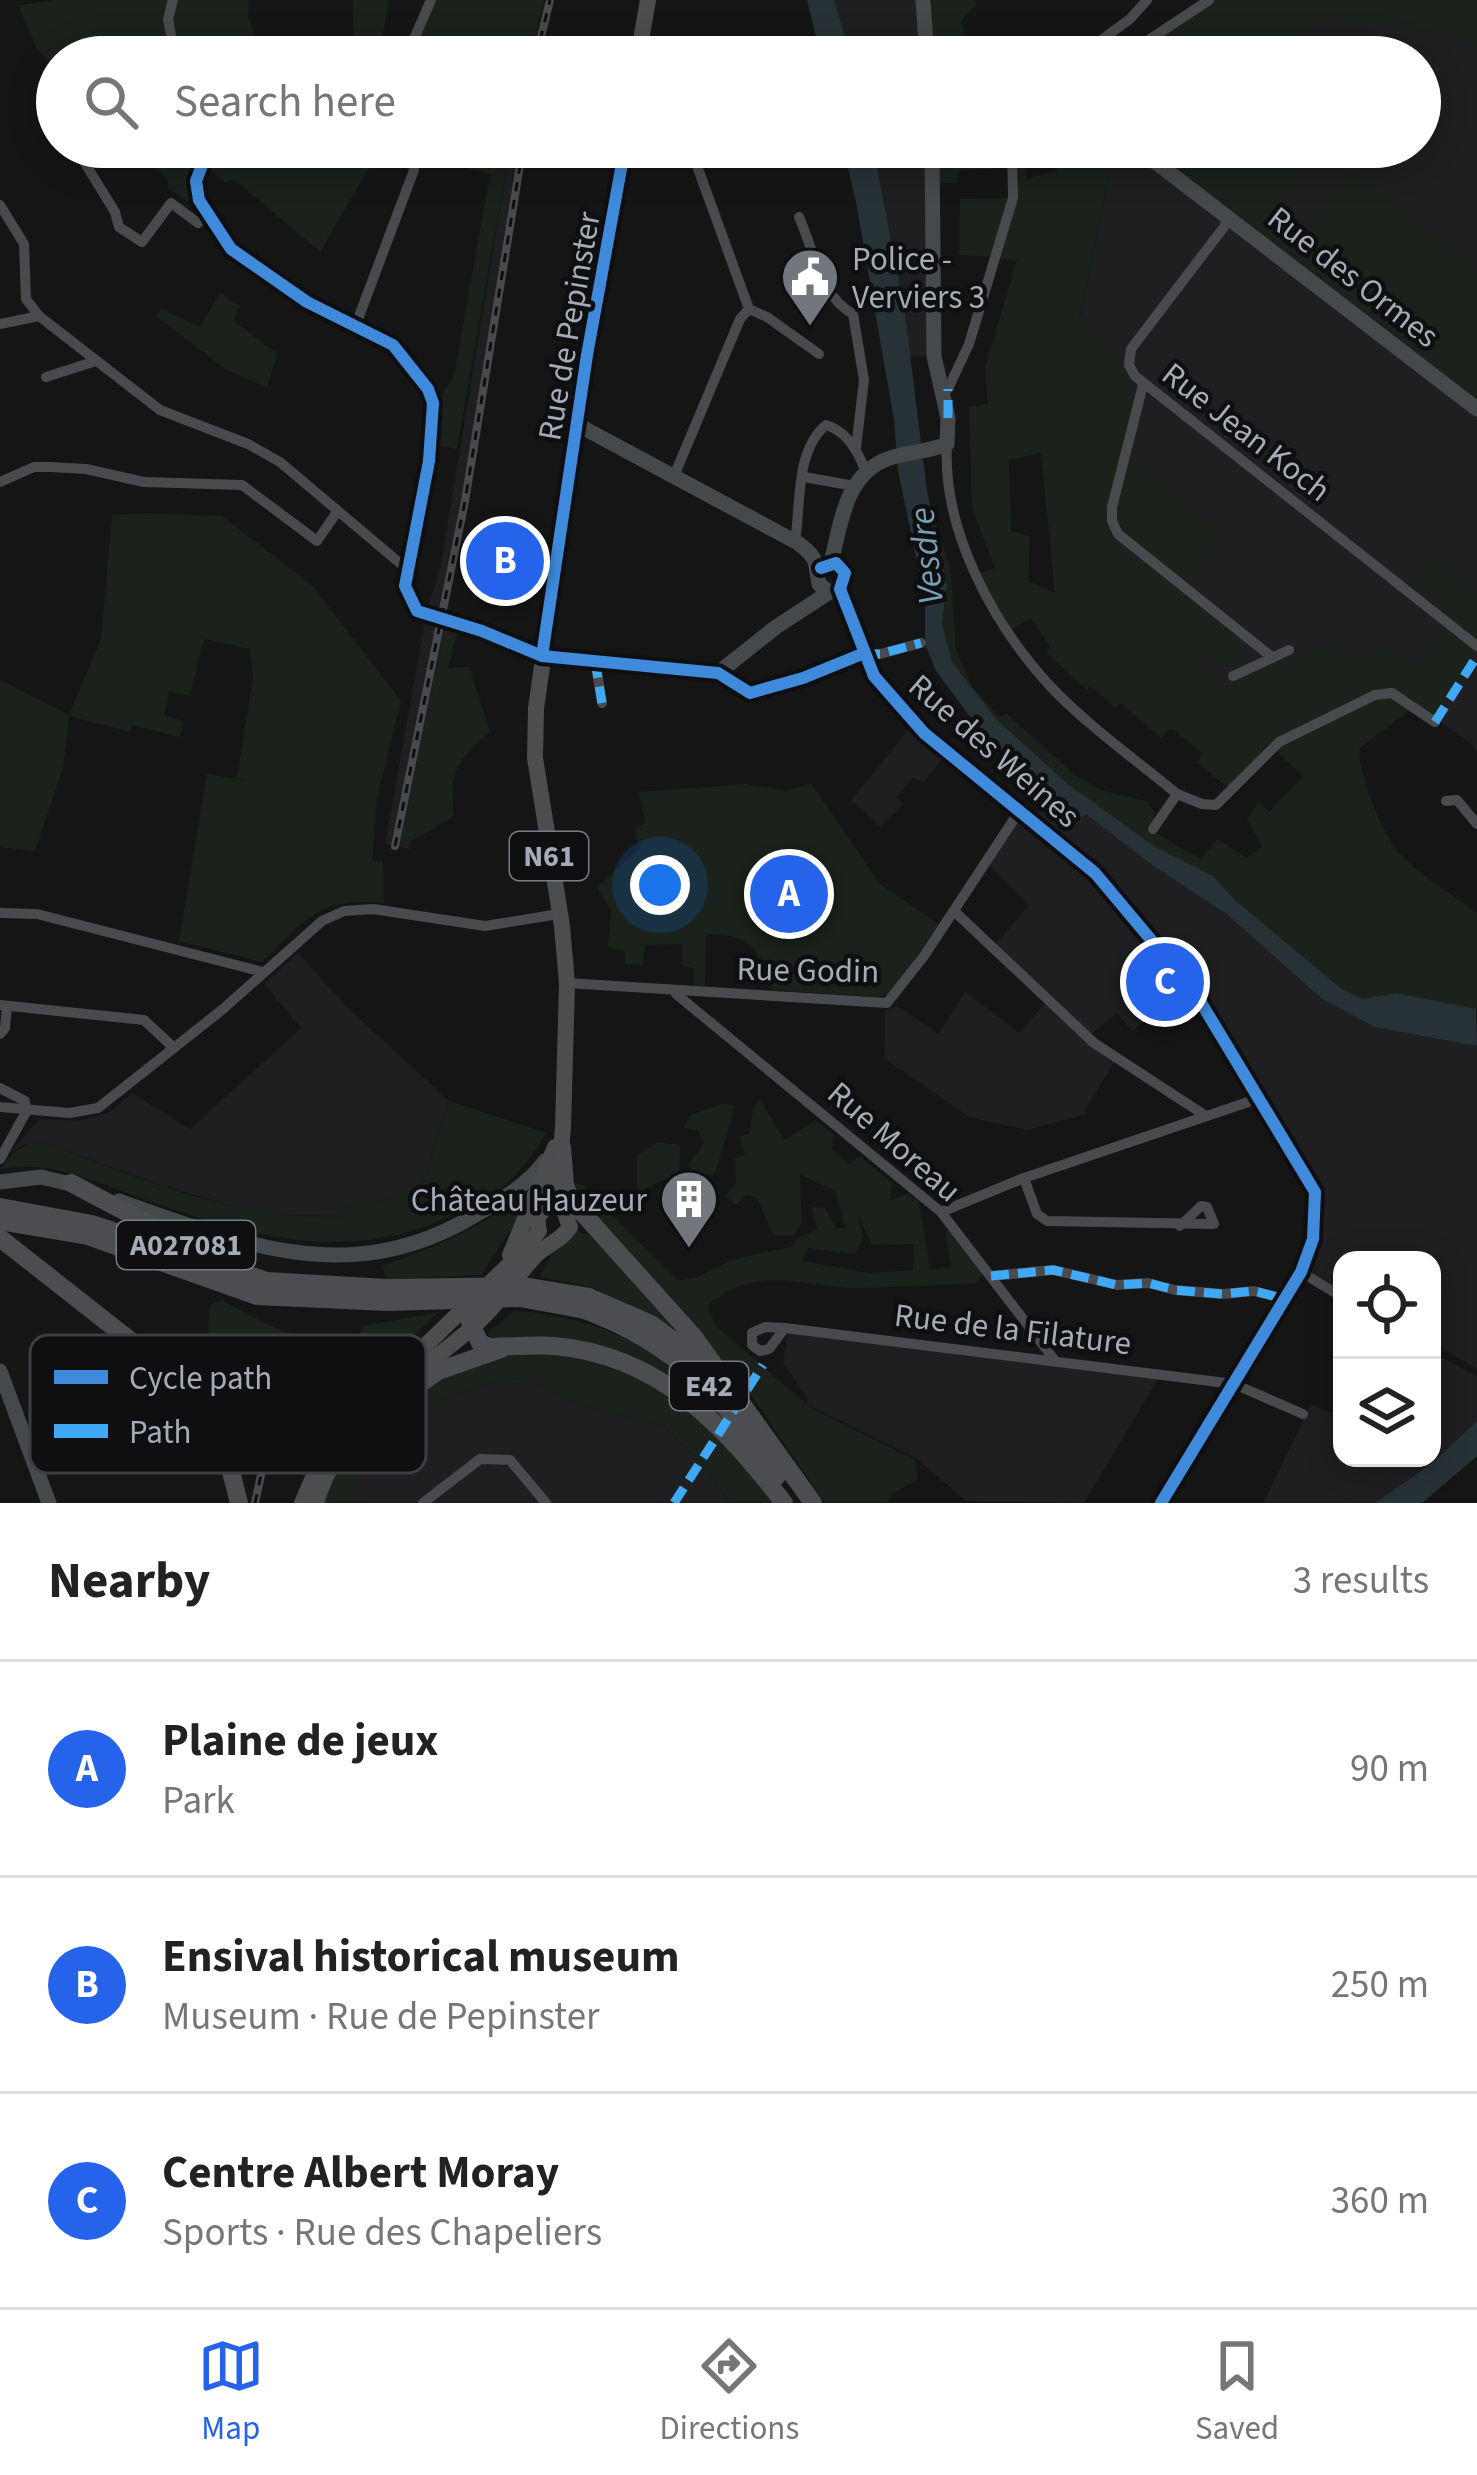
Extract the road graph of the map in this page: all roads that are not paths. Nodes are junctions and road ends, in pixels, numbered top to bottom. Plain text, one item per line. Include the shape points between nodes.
1 (173, 0) edge
2 (431, 0) edge
3 (648, 0) edge
4 (923, 0) edge
5 (1147, 0) edge
6 (1209, 0) edge
7 (172, 36) edge
8 (415, 36) edge
9 (642, 36) edge
10 (926, 36) edge
11 (1107, 36) edge
12 (1155, 36) edge
13 (88, 168) edge
14 (201, 168) edge
15 (413, 168) edge
16 (621, 168) edge
17 (698, 168) edge
18 (932, 168) edge
19 (1012, 168) edge
20 (1163, 168) edge
21 (0, 205) edge
22 (799, 217) dead end
23 (208, 218) junction
24 (1230, 219) junction
25 (749, 309) junction
26 (39, 316) junction
27 (0, 323) edge
28 (356, 326) junction
29 (819, 354) dead end
30 (96, 361) junction
31 (46, 377) dead end
32 (1143, 385) junction
33 (948, 389) dead end
34 (1477, 409) edge
35 (578, 425) junction
36 (942, 446) junction
37 (856, 448) junction
38 (866, 470) junction
39 (674, 476) junction
40 (804, 477) junction
41 (0, 482) edge
42 (854, 486) junction
43 (337, 512) junction
44 (795, 542) junction
45 (826, 565) junction
46 (408, 570) junction
47 (833, 590) junction
48 (431, 618) dead end
49 (446, 621) dead end
50 (921, 643) dead end
51 (1477, 646) edge
52 (1289, 650) dead end
53 (862, 654) junction
54 (542, 656) junction
55 (1273, 658) junction
56 (595, 660) junction
57 (718, 673) junction
58 (1233, 676) dead end
59 (602, 703) dead end
60 (1435, 722) dead end
61 (1177, 794) junction
62 (1446, 801) dead end
63 (1020, 810) junction
64 (1477, 824) edge
65 (1153, 829) dead end
66 (954, 911) junction
67 (0, 913) edge
68 (560, 914) junction
69 (268, 968) junction
70 (567, 983) junction
71 (673, 992) junction
72 (3, 1006) edge
73 (0, 1034) edge
74 (174, 1048) junction
75 (563, 1082) junction
76 (0, 1088) edge
77 (1260, 1098) junction
78 (0, 1107) edge
79 (25, 1107) junction
80 (559, 1115) junction
81 (1206, 1116) junction
82 (559, 1147) junction
83 (0, 1160) edge
84 (1024, 1178) junction
85 (0, 1182) edge
86 (71, 1183) junction
87 (544, 1209) junction
88 (941, 1212) junction
89 (8, 1215) edge
90 (567, 1216) junction
91 (1180, 1226) dead end
92 (547, 1235) junction
93 (0, 1238) edge
94 (627, 1263) junction
95 (1301, 1272) junction
96 (991, 1276) junction
97 (310, 1286) junction
98 (1333, 1292) edge
99 (387, 1295) junction
100 (1285, 1299) junction
101 (472, 1300) junction
102 (587, 1304) junction
103 (785, 1328) dead end
104 (471, 1329) junction
105 (123, 1335) edge
106 (426, 1345) edge
107 (509, 1347) junction
108 (1053, 1359) junction
109 (426, 1364) edge
110 (0, 1371) edge
111 (426, 1379) edge
112 (1234, 1384) junction
113 (731, 1388) junction
114 (1304, 1414) dead end
115 (30, 1445) edge
116 (41, 1473) edge
117 (231, 1473) edge
118 (316, 1473) edge
119 (329, 1473) edge
120 (49, 1503) edge
121 (239, 1503) edge
122 (302, 1503) edge
123 (316, 1503) edge
124 (423, 1503) edge
125 (546, 1503) edge
126 (784, 1503) edge
127 (795, 1503) edge
128 (813, 1503) edge
129 (1161, 1503) edge

1 - 7 street
2 - 8 street
3 - 9 main road
4 - 10 street
5 - 11 street
6 - 12 street
13 - 23 street via 118,226 142,242 171,202 198,223
14 - 23 street via 196,181
15 - 28 street
16 - 35 main road, Rue de Pepinster / N61
17 - 25 street
18 - 36 street via 934,356 948,418
19 - 33 street via 1013,198
20 - 24 street, Rue des Ormes
21 - 26 street via 24,244 26,299
22 - 37 street via 827,289 853,314 865,380
23 - 28 street via 264,275
24 - 32 street, Rue Jean Koch via 1131,349 1129,365
24 - 34 street, Rue des Ormes
25 - 29 street
25 - 39 street
26 - 27 street
26 - 30 street
28 - 46 street via 393,345 433,403
30 - 31 street
30 - 43 street via 160,410 280,462
32 - 51 street, Rue Jean Koch
32 - 55 street via 1112,507 1118,534
35 - 39 street
35 - 54 main road, Rue de Pepinster / N61
36 - 38 street
36 - 61 street via 960,533 989,602 1051,686
37 - 38 street
37 - 40 street via 826,425 807,450
38 - 42 street
39 - 44 street
40 - 42 street
40 - 44 street
41 - 43 street via 50,466 143,482 242,485 317,542
42 - 45 street
43 - 46 street
44 - 45 street
45 - 47 street via 817,578
45 - 47 street via 845,573
46 - 48 street via 409,601
47 - 53 street, Rue des Weines via 852,614
47 - 57 street
49 - 54 street
50 - 53 street
52 - 55 street
53 - 57 street via 760,692 745,692
53 - 63 street, Rue des Weines via 925,733
54 - 56 street
54 - 68 main road, N61 via 535,758
55 - 58 street
56 - 57 street
56 - 59 street
60 - 61 street via 1392,693 1375,695 1279,742 1216,805
61 - 65 street
62 - 64 street via 1457,800
63 - 66 street, Rue Godin
63 - 77 street, Rue des Weines via 1126,907 1194,991
66 - 71 street, Rue Godin via 887,1003
66 - 81 street via 1094,1043
67 - 69 street via 37,914
68 - 69 street via 485,926 344,911
68 - 70 main road, N61
69 - 74 street
70 - 71 street, Rue Godin
70 - 75 main road, N61
71 - 88 street, Rue Moreau
72 - 73 street
72 - 74 street via 144,1020
74 - 79 street via 98,1108
75 - 80 main road, N61
75 - 82 main road, N61
76 - 79 street
77 - 81 street
77 - 95 street, Rue des Weines via 1316,1192
78 - 79 street
79 - 83 street
80 - 82 main road, N61
80 - 86 street via 549,1153 520,1187 442,1232 376,1253 315,1257 246,1245
81 - 84 street
82 - 87 main road, N61
82 - 90 main road, N61 via 557,1192
82 - 94 highway via 570,1198
82 - 101 main road via 512,1252
84 - 88 street
84 - 91 street via 1037,1214 1048,1221
85 - 86 street
86 - 97 highway, A027081 via 180,1242
87 - 90 main road
87 - 92 main road, N61 via 538,1218
88 - 96 street, Rue Moreau
89 - 97 highway, E42 via 92,1223 267,1281
89 - 99 highway, E42 via 256,1296
90 - 92 main road, N61 via 568,1232
90 - 94 highway
92 - 101 main road, N61
92 - 104 main road, N61
93 - 105 highway
94 - 113 highway
95 - 98 street
95 - 100 street, Rue des Weines
96 - 100 street via 1053,1270 1118,1285
96 - 108 street, Rue Moreau
97 - 99 highway, E42
99 - 102 highway, E42, bridge via 522,1286
100 - 112 street, Rue des Weines
101 - 104 highway
101 - 106 main road, N61
102 - 113 highway, E42 via 651,1324
102 - 127 highway, E42 via 702,1378
103 - 108 street, Rue de la Filature
104 - 107 highway via 480,1343
104 - 109 main road, N61
107 - 111 highway
107 - 126 highway via 600,1354 664,1380 714,1421
108 - 112 street, Rue de la Filature
110 - 115 street
112 - 114 street, Rue de la Filature
112 - 129 street, Rue des Weines
113 - 128 highway, E42
116 - 120 street
117 - 121 highway
118 - 122 main road, N61
119 - 123 main road, N61
124 - 125 street via 481,1459 510,1460

